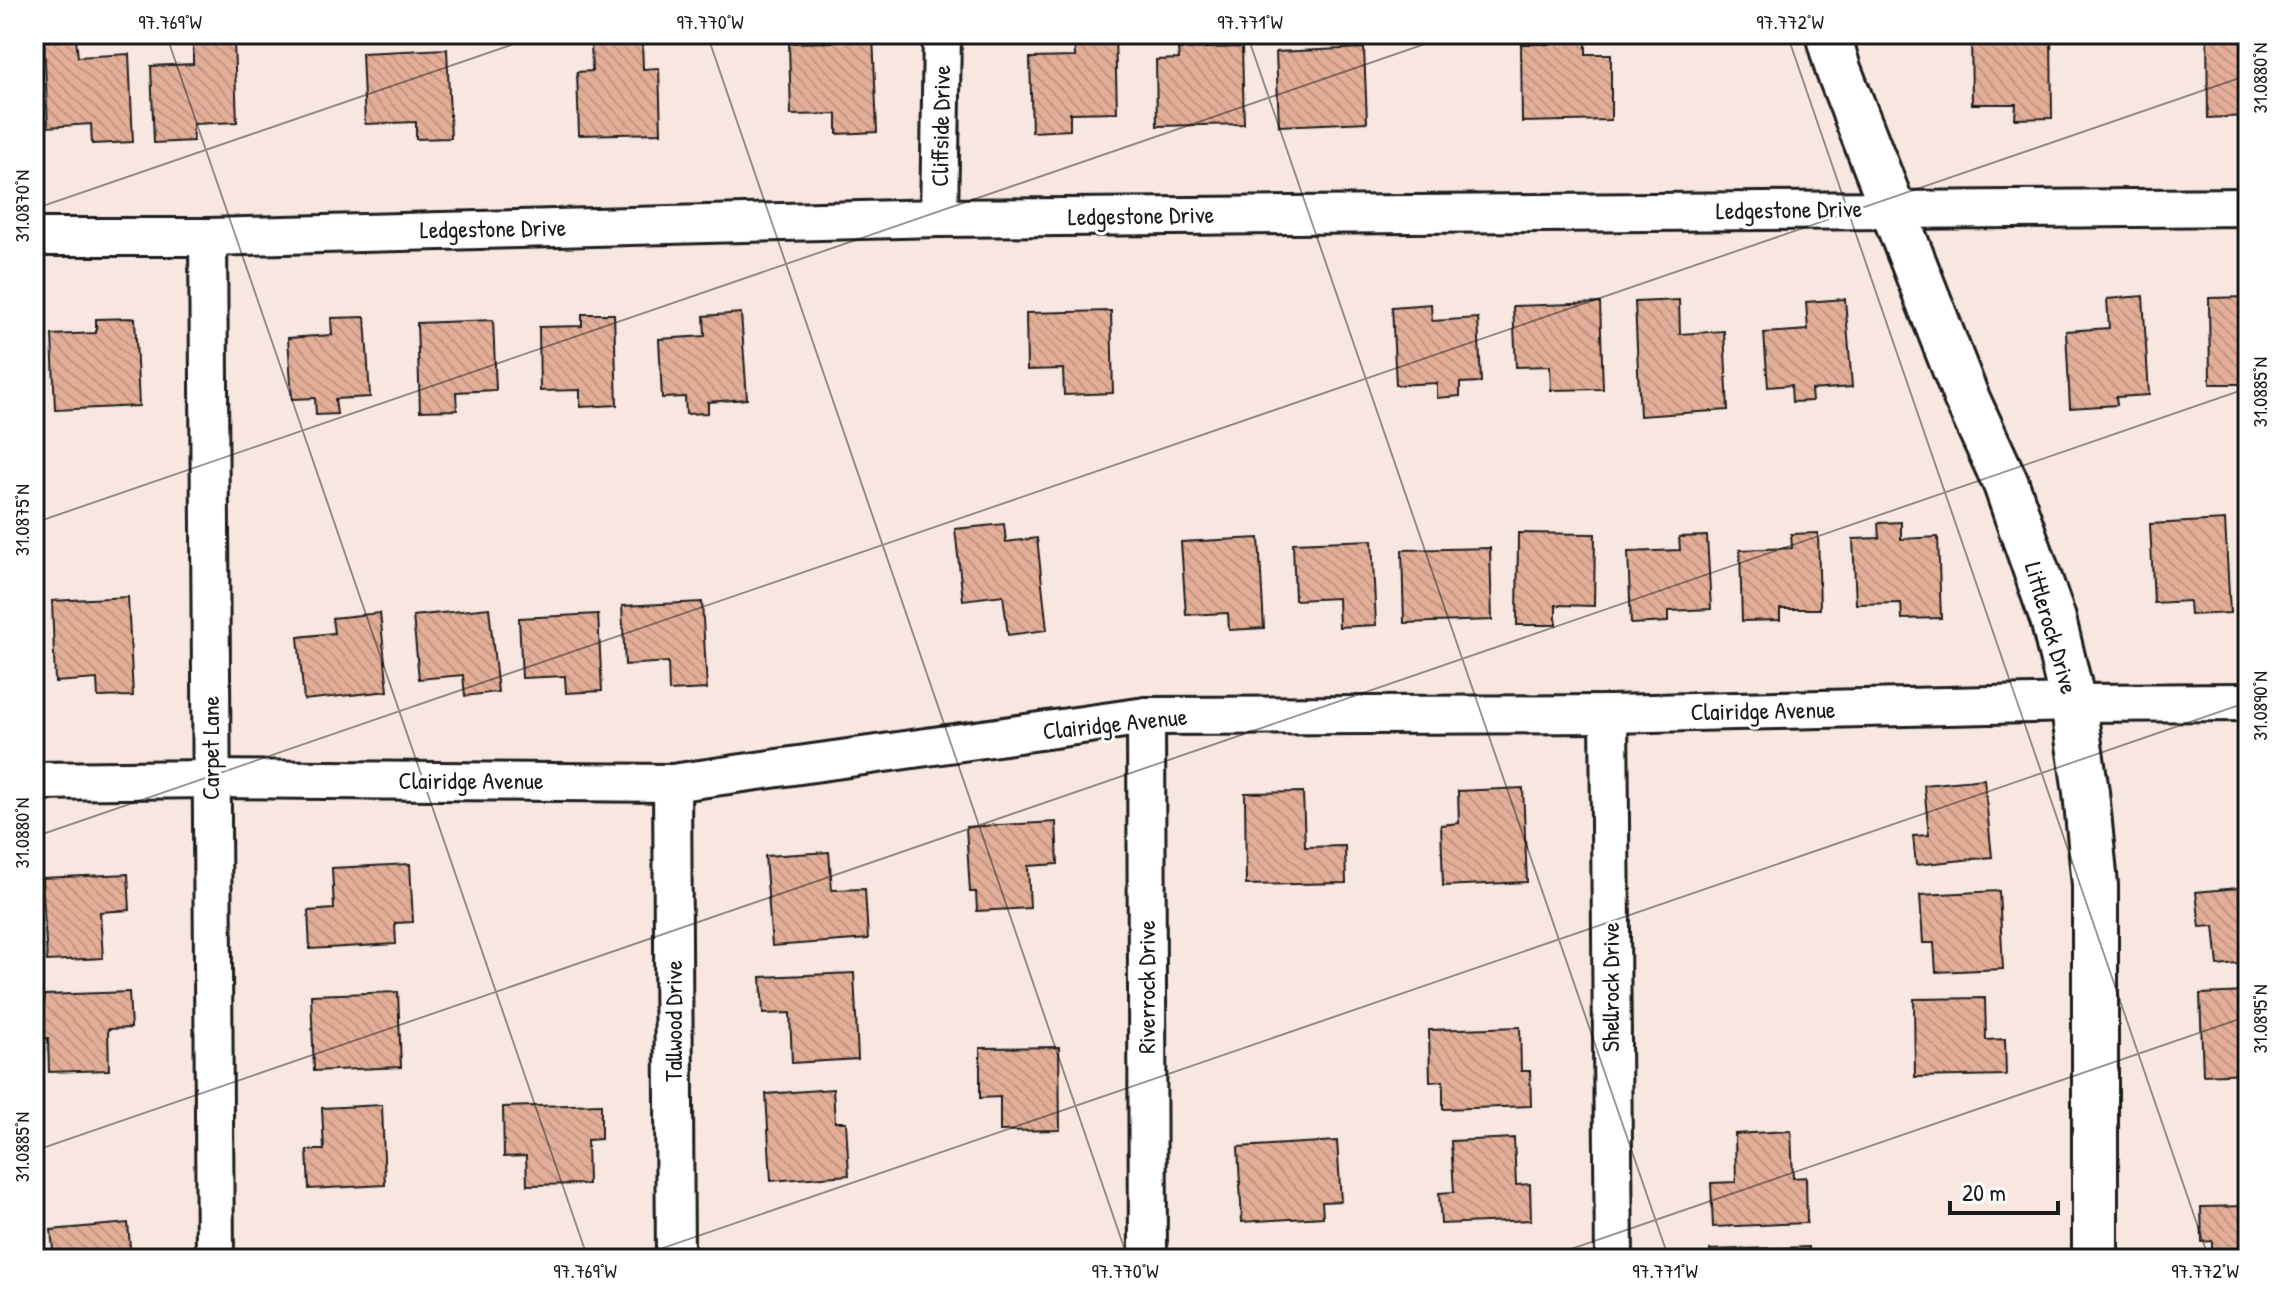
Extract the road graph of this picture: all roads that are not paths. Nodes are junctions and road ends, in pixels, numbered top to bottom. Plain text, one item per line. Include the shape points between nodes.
1 (942, 34) edge
2 (1828, 34) edge
3 (2248, 207) edge
4 (1894, 209) junction
5 (939, 218) junction
6 (34, 237) edge
7 (208, 237) junction
8 (2248, 702) edge
9 (2073, 703) junction
10 (1609, 714) junction
11 (1146, 716) junction
12 (211, 779) junction
13 (34, 781) edge
14 (672, 783) junction
15 (215, 1259) edge
16 (675, 1259) edge
17 (1148, 1259) edge
18 (1614, 1259) edge
19 (2095, 1259) edge

1 - 5 street, Cliffside Drive
2 - 4 street, Littlerock Drive
3 - 4 street, Ledgestone Drive
4 - 5 street, Ledgestone Drive
4 - 9 street, Littlerock Drive via 1966,397 2006,484 2053,619
5 - 7 street, Ledgestone Drive
6 - 7 street, Ledgestone Drive
7 - 12 street, Carpet Lane
8 - 9 street, Clairidge Avenue
9 - 10 street, Clairidge Avenue
9 - 19 street, Littlerock Drive via 2095,885
10 - 11 street, Clairidge Avenue
10 - 18 street, Shellrock Drive
11 - 14 street, Clairidge Avenue
11 - 17 street, Riverrock Drive
12 - 13 street, Clairidge Avenue
12 - 14 street, Clairidge Avenue
12 - 15 street, Carpet Lane
14 - 16 street, Tallwood Drive

